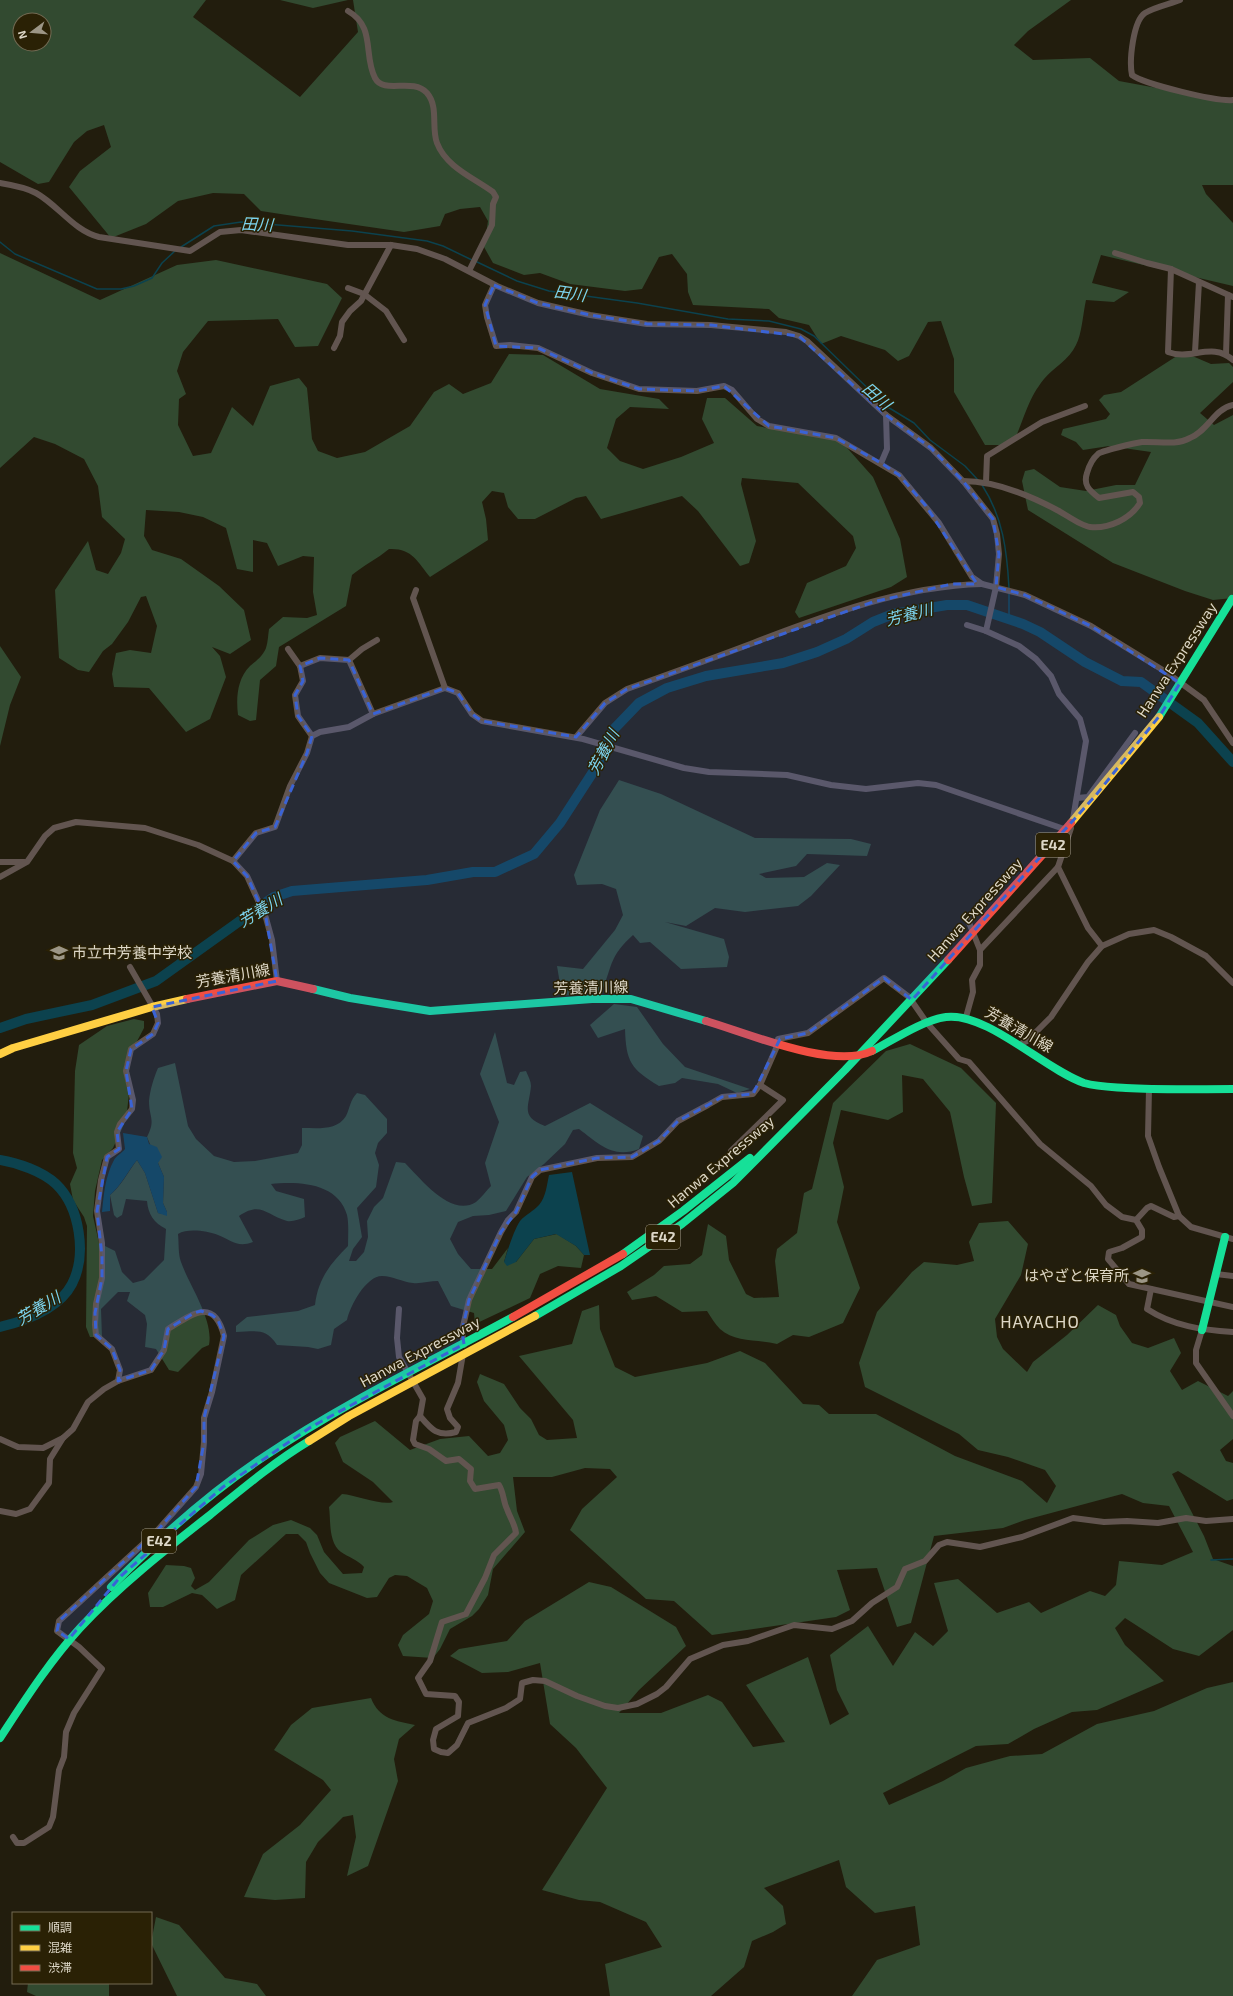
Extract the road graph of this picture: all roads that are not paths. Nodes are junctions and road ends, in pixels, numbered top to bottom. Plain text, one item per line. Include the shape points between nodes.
1 (1180, 0) edge
2 (348, 11) dead end
3 (1233, 100) edge
4 (0, 183) edge
5 (391, 245) junction
6 (1115, 253) dead end
7 (1171, 268) junction
8 (469, 270) junction
9 (1199, 282) junction
10 (494, 285) junction
11 (348, 288) dead end
12 (364, 294) junction
13 (1230, 296) edge
14 (404, 340) dead end
15 (334, 348) dead end
16 (1195, 352) junction
17 (1226, 354) junction
18 (1233, 360) edge
19 (1233, 404) edge
20 (1085, 406) dead end
21 (886, 416) junction
22 (881, 463) junction
23 (967, 481) junction
24 (986, 482) junction
25 (982, 584) junction
26 (996, 587) junction
27 (416, 590) dead end
28 (1232, 599) edge
29 (967, 625) dead end
30 (987, 628) junction
31 (377, 640) dead end
32 (288, 649) dead end
33 (349, 660) junction
34 (300, 666) junction
35 (445, 688) junction
36 (373, 714) junction
37 (1135, 733) dead end
38 (312, 736) junction
39 (576, 737) junction
40 (1233, 743) edge
41 (1077, 798) junction
42 (1070, 831) junction
43 (233, 861) junction
44 (0, 862) edge
45 (27, 862) junction
46 (1058, 867) junction
47 (0, 877) edge
48 (968, 920) dead end
49 (1102, 946) junction
50 (980, 950) junction
51 (130, 967) dead end
52 (277, 981) junction
53 (1233, 983) edge
54 (150, 1004) junction
55 (966, 1017) junction
56 (928, 1023) junction
57 (778, 1044) junction
58 (1018, 1045) junction
59 (0, 1054) edge
60 (760, 1085) junction
61 (1149, 1088) junction
62 (1233, 1089) edge
63 (822, 1093) junction
64 (731, 1151) dead end
65 (1179, 1216) junction
66 (1136, 1220) junction
67 (1229, 1238) edge
68 (1216, 1274) junction
69 (1233, 1276) edge
70 (1151, 1289) junction
71 (1209, 1302) junction
72 (1233, 1307) edge
73 (400, 1309) dead end
74 (1202, 1330) junction
75 (1233, 1332) edge
76 (118, 1381) junction
77 (420, 1416) junction
78 (1233, 1416) edge
79 (63, 1438) junction
80 (0, 1439) edge
81 (0, 1511) edge
82 (1233, 1519) edge
83 (52, 1661) junction
84 (0, 1738) edge
85 (13, 1837) dead end

1 - 3 street via 1145,13 1138,20 1130,64 1132,74 1140,80 1190,93 1224,101
2 - 8 street via 360,20 365,30 375,78 380,84 419,87 428,94 432,103 437,142 448,161 493,192 496,197 492,225
4 - 5 street via 36,193 90,235 170,249 190,251 220,232 241,230 348,244
5 - 8 street via 417,249 445,258
5 - 12 street
6 - 7 street
7 - 9 street
7 - 16 street via 1168,352 1182,355
8 - 10 street
9 - 13 street
9 - 16 street
10 - 21 street via 538,303 597,316 647,324 711,325 786,332 798,336
10 - 22 street via 486,305 496,346 538,348 592,373 639,388 684,391 724,386 732,390 757,419 768,426 836,438
11 - 12 street
12 - 14 street via 386,312
12 - 15 street via 342,322 340,336
13 - 17 street
16 - 17 street
17 - 18 street
19 - 24 street via 1220,410 1191,438 1176,443 1141,442 1098,453 1086,477 1086,485 1090,491 1099,498 1133,492 1139,497 1140,503 1138,508 1119,522 1107,526 1089,527 1038,500
20 - 24 street via 1042,422 986,456
21 - 22 street via 887,449
21 - 23 street via 931,448
22 - 25 street via 899,475 917,494 939,522 972,577
23 - 24 street
23 - 26 street via 993,519 999,554
25 - 26 street
25 - 39 street via 952,584 873,602 627,689 605,703
26 - 30 street
26 - 40 street via 1025,595 1091,626 1166,672 1204,700
27 - 35 street via 414,598
28 - 63 main road, Hanwa Expressway / E42 via 1161,714 1096,795 1035,865
29 - 30 street
30 - 41 street via 1036,659 1051,676 1059,694 1080,719 1086,741
31 - 33 street
32 - 34 street
33 - 34 street via 320,658
33 - 36 street
34 - 38 street via 303,681 295,695 298,716
35 - 36 street
35 - 39 street via 458,693 472,714 482,721
36 - 38 street via 349,727
37 - 41 street via 1088,797
38 - 43 street via 275,827 256,833
39 - 42 street via 684,768 709,772 787,776 866,789 918,783 936,785
41 - 42 street
42 - 46 street
43 - 45 street via 215,852 145,828 76,822 54,828 44,836
43 - 52 street via 247,876 266,918 272,940
44 - 45 street
45 - 47 street
46 - 49 street via 1088,928
46 - 50 street
48 - 50 street
49 - 53 street via 1129,934 1154,930 1206,956
49 - 58 street via 1088,962 1051,1017 1027,1041
50 - 55 street via 980,966 972,980 973,992
51 - 54 street
52 - 54 main road, 芳養清川線
52 - 57 main road, 芳養清川線 via 350,998 430,1011 592,999 631,999
54 - 59 main road, 芳養清川線
54 - 76 street via 157,1014 158,1023 153,1034 131,1049 126,1071 133,1100 132,1109 117,1132 119,1150 108,1157 101,1180 97,1211 102,1243 102,1278 96,1304 96,1335 112,1349 120,1370
55 - 56 main road, 芳養清川線 via 946,1018
55 - 58 main road, 芳養清川線 via 985,1024
56 - 57 main road, 芳養清川線 via 865,1054 850,1057 813,1054
56 - 57 street via 909,997 884,978 808,1033 778,1039
56 - 66 street via 959,1059 969,1062 1040,1144 1091,1186 1106,1205 1122,1217
57 - 60 street
58 - 61 main road, 芳養清川線 via 1064,1074 1085,1083
60 - 64 street via 783,1100
60 - 77 street via 754,1094 722,1097 678,1121 659,1141 632,1157 598,1158 554,1166 540,1170 532,1177 516,1212 501,1232 469,1300 462,1331 464,1344 461,1370 447,1409 450,1418 458,1427 456,1432 433,1431
61 - 62 main road, 芳養清川線
61 - 65 street via 1148,1136
63 - 83 main road, Hanwa Expressway / E42 via 733,1183 682,1224 637,1255 573,1294 357,1411 283,1458 136,1574 90,1617
63 - 83 main road, Hanwa Expressway / E42 via 757,1152 646,1239 581,1280 286,1442 223,1487 162,1537 105,1593
65 - 66 street via 1174,1217 1152,1206
65 - 67 street via 1191,1227
66 - 70 street via 1142,1230 1142,1237 1109,1252 1108,1259 1129,1284
67 - 68 main road
68 - 69 street
68 - 71 main road
70 - 71 street
70 - 74 street via 1147,1309 1169,1321
71 - 72 street
71 - 74 main road
73 - 77 street via 396,1338 399,1357 423,1399
74 - 75 street
74 - 78 street via 1196,1350 1196,1363
76 - 79 street via 88,1402 73,1429
76 - 85 street via 151,1370 164,1350 168,1329 194,1313 201,1311 212,1315 222,1327 224,1336 204,1418 201,1474 196,1487 156,1532 59,1621 57,1631 102,1669 74,1713 66,1732 54,1817 49,1827 24,1843 17,1843
77 - 82 street via 416,1421 413,1440 416,1444 429,1449 446,1461 459,1459 465,1463 471,1469 470,1481 475,1489 499,1485 516,1533 494,1555 466,1614 442,1622 430,1661 418,1678 426,1694 455,1696 460,1702 458,1716 436,1729 433,1740 434,1749 448,1753 457,1745 468,1723 506,1708 520,1699 522,1683 525,1682 545,1681 598,1704 618,1708 637,1704 657,1694 690,1659 723,1645 748,1641 794,1625 832,1629 852,1622 872,1603 897,1586 905,1569 925,1561 939,1545 947,1542 980,1547 1022,1537 1073,1518 1104,1522 1158,1523 1186,1518 1206,1521
79 - 80 street via 43,1448 18,1447
79 - 81 street via 50,1459 49,1483 30,1509 16,1514
83 - 84 main road, Hanwa Expressway / E42

